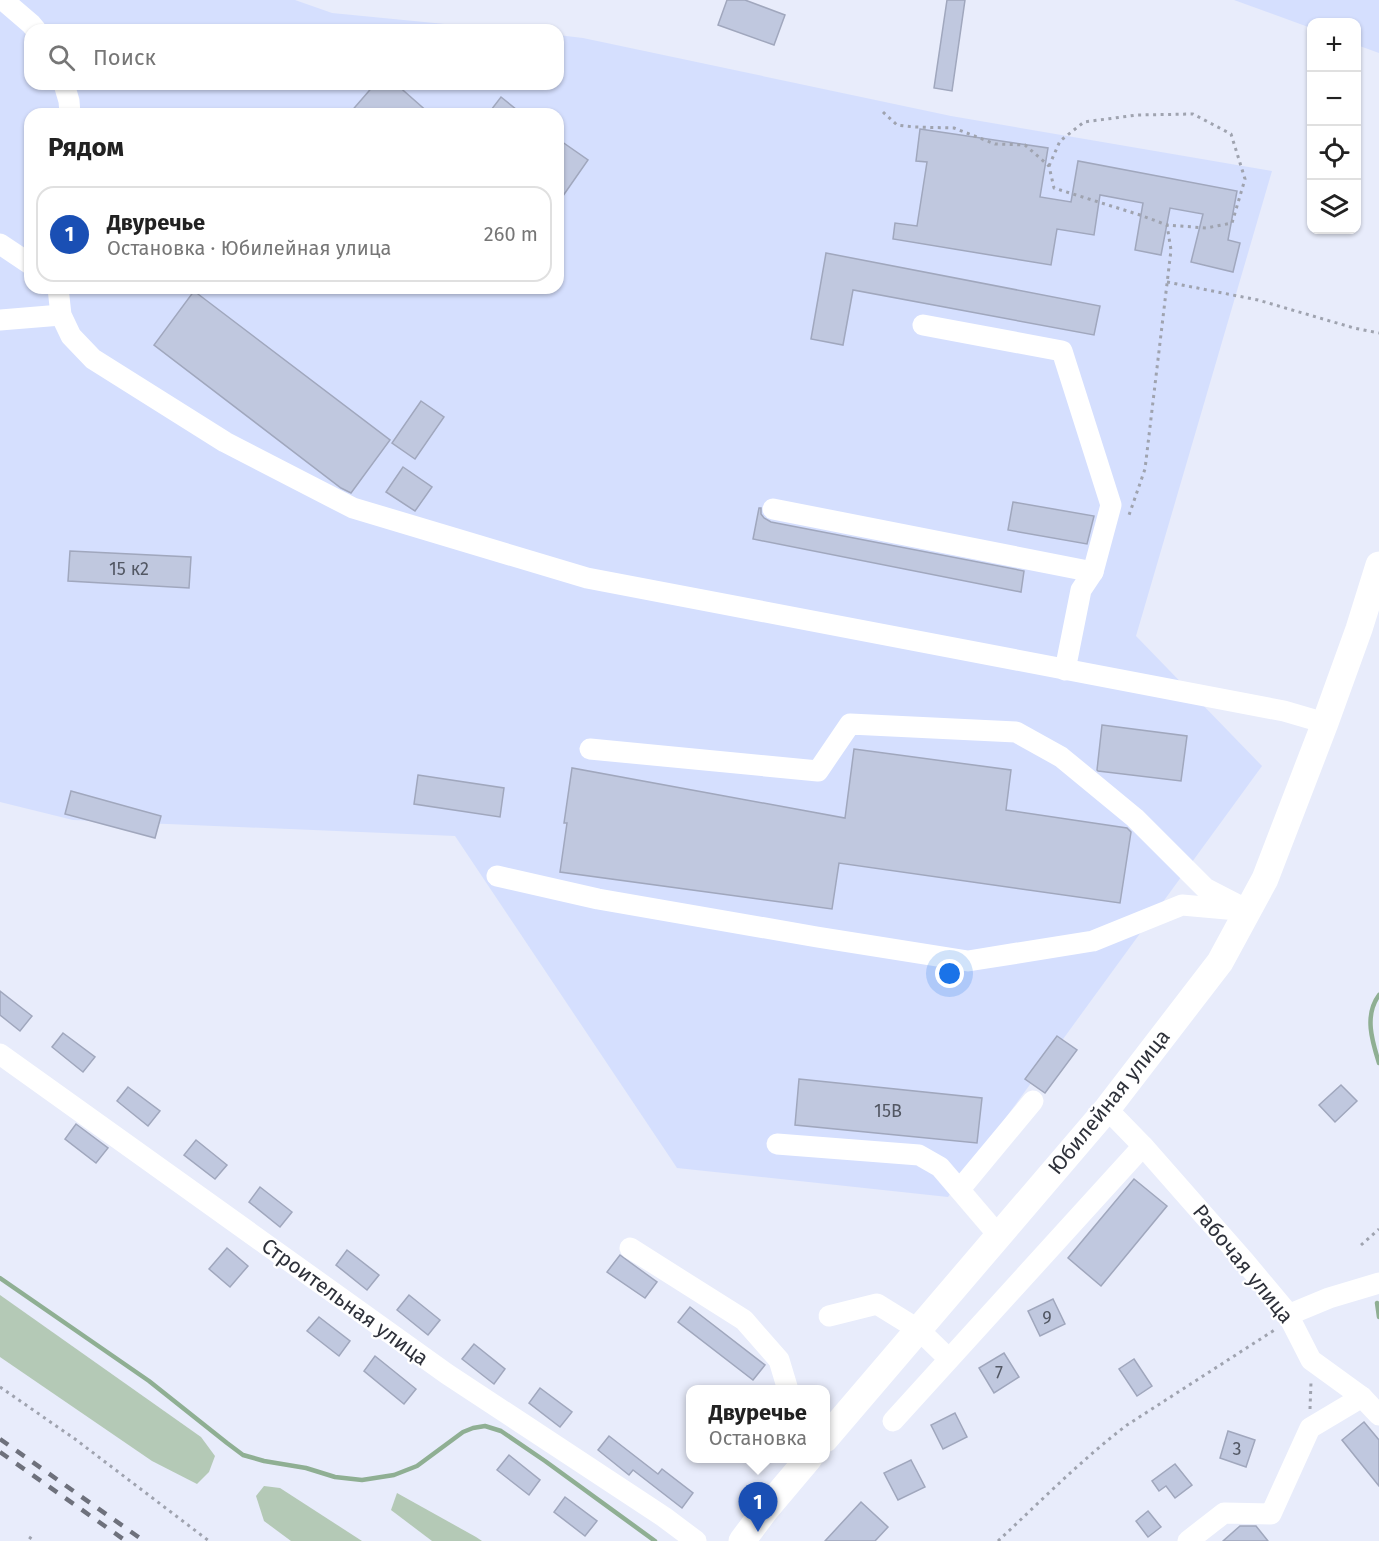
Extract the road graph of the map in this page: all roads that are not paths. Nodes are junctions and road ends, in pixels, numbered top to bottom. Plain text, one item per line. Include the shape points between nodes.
1 (3, 0) edge
2 (31, 24) edge
3 (66, 90) edge
4 (70, 108) edge
5 (0, 244) edge
6 (24, 260) edge
7 (59, 294) edge
8 (61, 315) junction
9 (0, 320) edge
10 (923, 325) dead end
11 (773, 509) dead end
12 (1379, 565) edge
13 (1093, 572) junction
14 (1065, 670) junction
15 (1325, 723) junction
16 (591, 749) dead end
17 (497, 876) dead end
18 (1249, 911) junction
19 (0, 1054) edge
20 (1033, 1101) dead end
21 (1107, 1109) junction
22 (777, 1144) dead end
23 (1143, 1146) junction
24 (960, 1189) junction
25 (999, 1236) junction
26 (630, 1248) dead end
27 (1379, 1283) edge
28 (829, 1316) dead end
29 (1289, 1317) junction
30 (918, 1330) junction
31 (949, 1359) junction
32 (787, 1385) edge
33 (1362, 1397) junction
34 (1379, 1415) edge
35 (893, 1420) dead end
36 (830, 1430) edge
37 (805, 1463) edge
38 (696, 1541) edge
39 (742, 1541) edge
40 (1188, 1541) edge

1 - 2 street
3 - 4 street
5 - 6 street
7 - 8 street
8 - 9 street
8 - 14 street via 71,336 93,359 225,442 353,508 587,578
10 - 13 street via 1062,351 1111,506
11 - 13 street
12 - 15 main road, Юбилейная улица
13 - 14 street via 1081,590
14 - 15 street via 1284,711
15 - 18 main road, Юбилейная улица
16 - 18 street via 818,771 850,724 1016,732 1061,757 1135,818 1205,888
17 - 18 street via 610,901 968,961 1094,941 1182,905
18 - 21 main road, Юбилейная улица via 1220,962
19 - 38 street, Строительная улица via 447,1374
20 - 24 street
21 - 23 street, Рабочая улица
21 - 25 main road, Юбилейная улица
22 - 24 street via 919,1155 940,1167
23 - 29 street, Рабочая улица
23 - 31 street
24 - 25 street
25 - 30 main road, Юбилейная улица
26 - 32 street via 744,1320 779,1360
27 - 29 street via 1329,1298
28 - 30 street via 877,1304
29 - 33 street, Рабочая улица via 1311,1360
30 - 31 street
30 - 36 main road, Юбилейная улица
31 - 35 street
33 - 34 street, Рабочая улица
33 - 40 street via 1310,1428 1271,1514 1224,1513
37 - 39 main road

